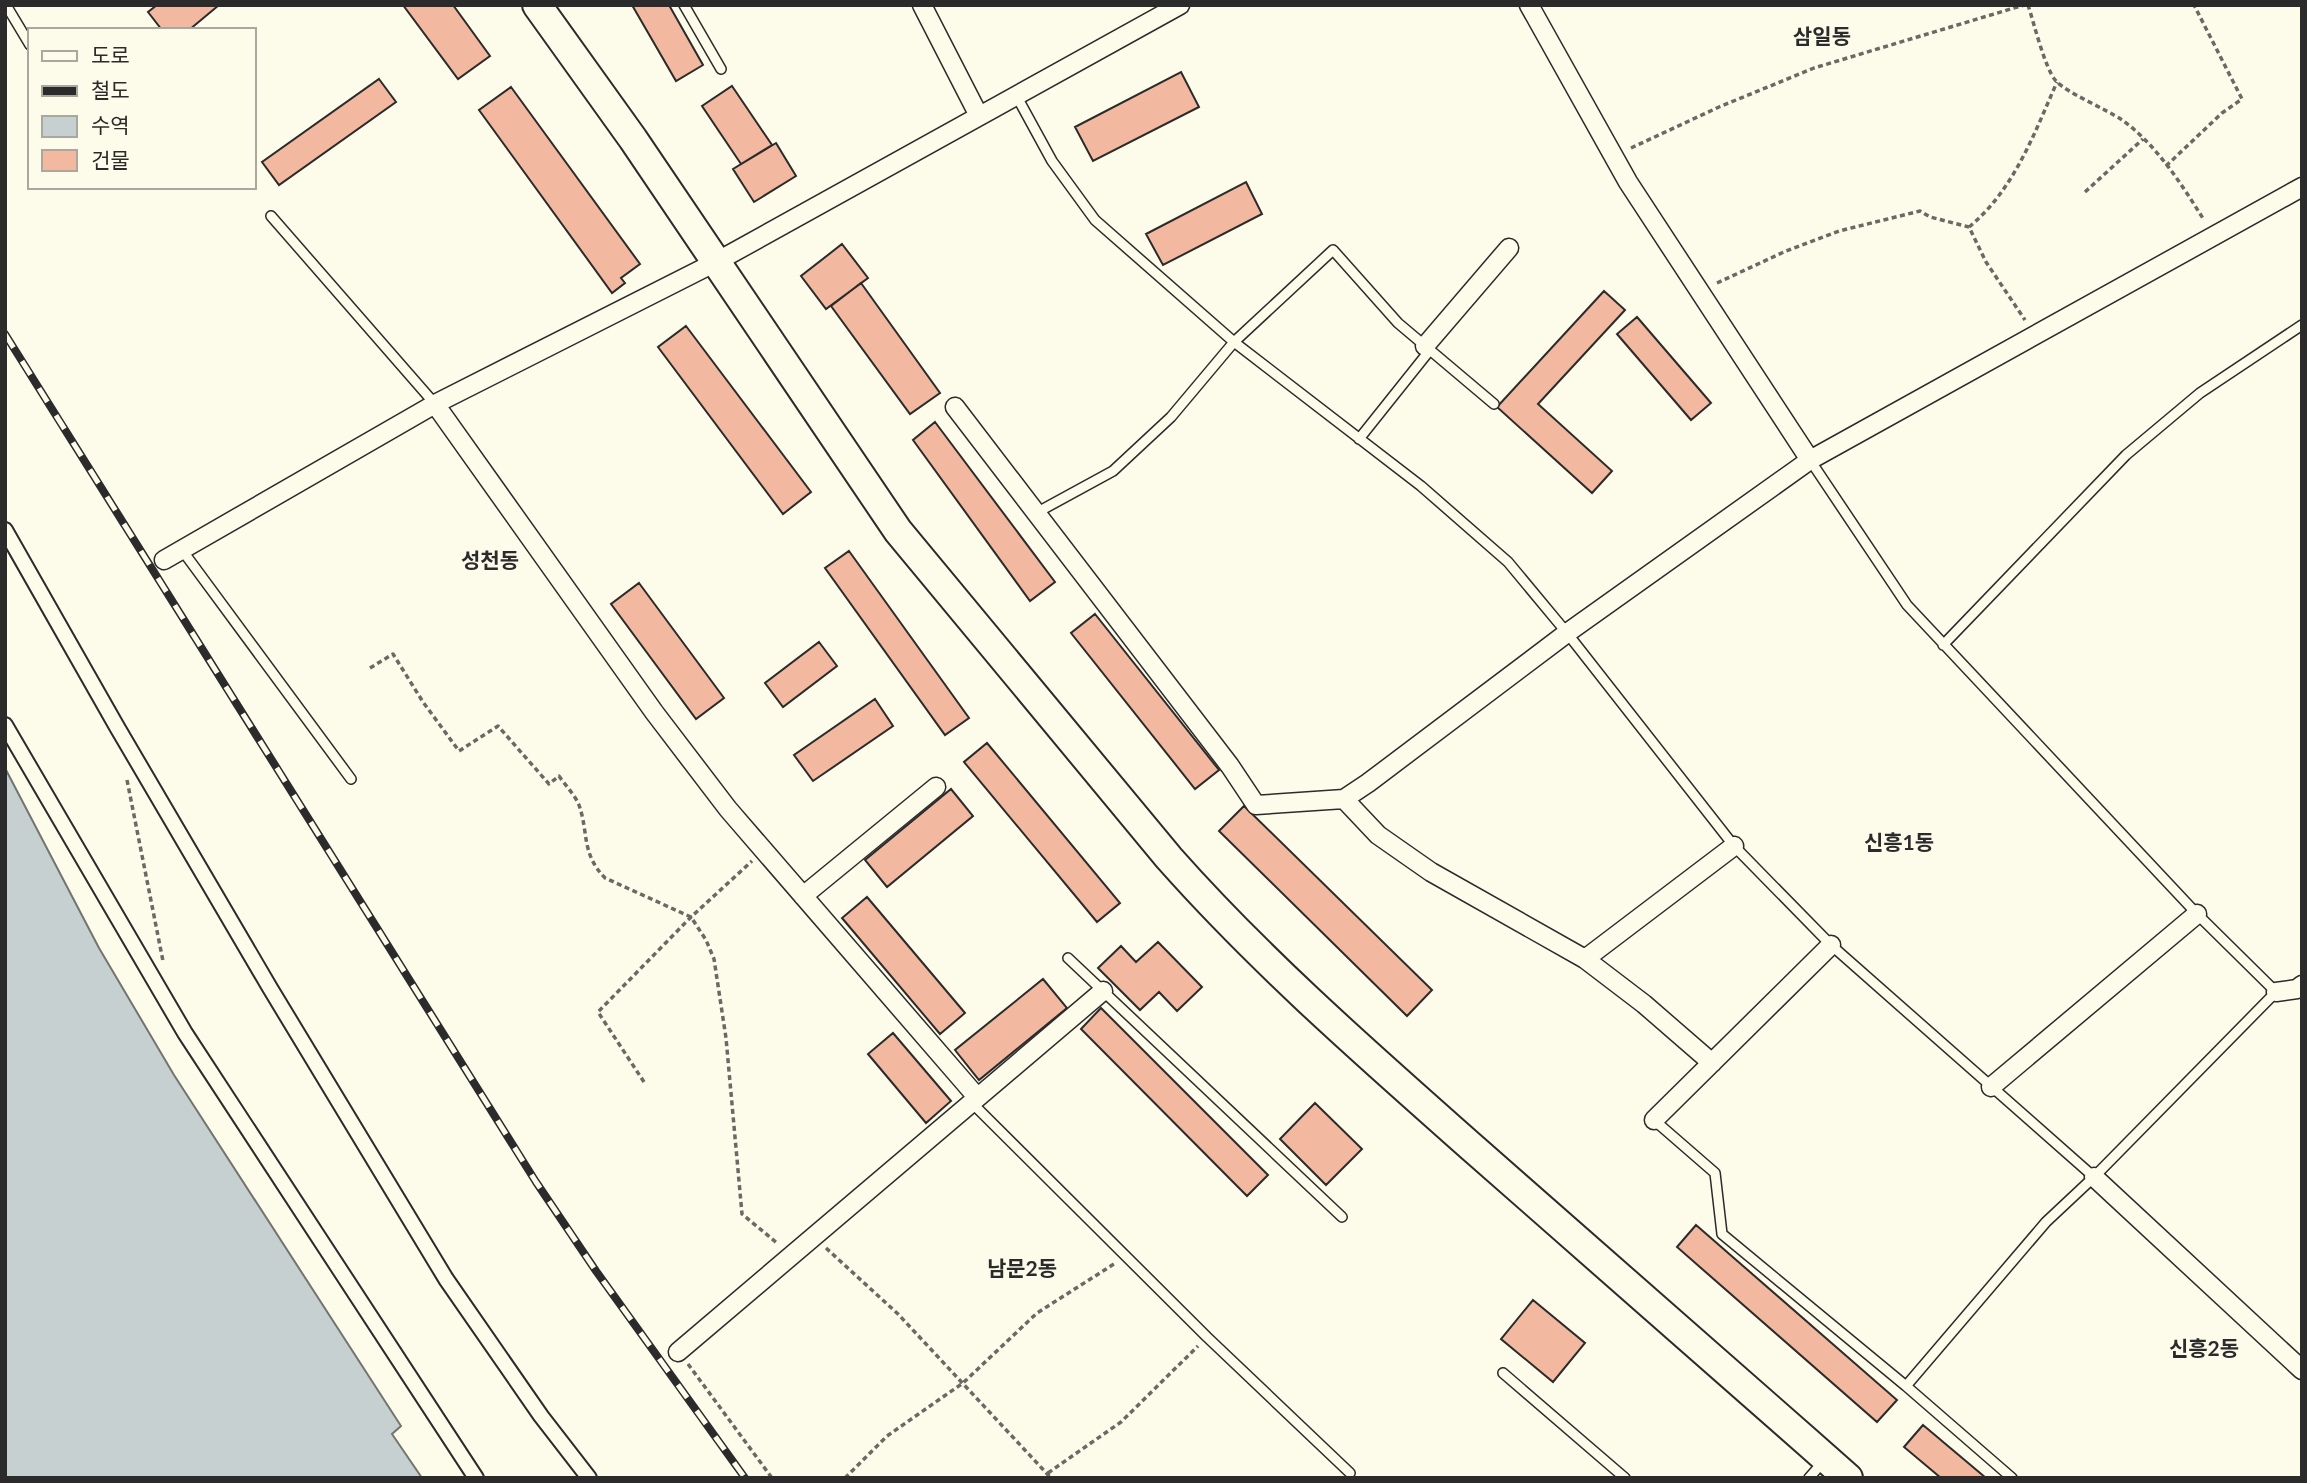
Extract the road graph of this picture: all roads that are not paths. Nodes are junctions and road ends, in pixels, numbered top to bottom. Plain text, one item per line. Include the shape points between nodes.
1 (6, 5) edge
2 (537, 5) edge
3 (684, 5) edge
4 (922, 5) edge
5 (1180, 5) edge
6 (1529, 5) edge
7 (28, 42) edge
8 (721, 69) dead end
9 (1017, 97) junction
10 (979, 116) junction
11 (2302, 187) edge
12 (271, 216) dead end
13 (1508, 248) dead end
14 (716, 262) junction
15 (2302, 325) edge
16 (1234, 342) junction
17 (1427, 348) junction
18 (435, 404) junction
19 (1494, 404) dead end
20 (955, 407) dead end
21 (1359, 439) junction
22 (1810, 460) junction
23 (1036, 513) junction
24 (5, 530) edge
25 (182, 550) junction
26 (164, 560) dead end
27 (1567, 633) junction
28 (1943, 645) junction
29 (5, 726) edge
30 (351, 779) dead end
31 (936, 786) dead end
32 (1344, 799) junction
33 (1734, 846) junction
34 (803, 896) junction
35 (2197, 915) junction
36 (1831, 945) junction
37 (1068, 958) dead end
38 (1585, 959) junction
39 (2302, 985) edge
40 (1103, 991) junction
41 (2276, 992) junction
42 (1712, 1063) junction
43 (1991, 1087) junction
44 (974, 1100) junction
45 (1654, 1120) joint
46 (2094, 1177) junction
47 (1342, 1217) dead end
48 (678, 1352) road end
49 (2302, 1370) edge
50 (1503, 1373) dead end
51 (1906, 1386) junction
52 (1818, 1468) edge
53 (1350, 1473) dead end
54 (476, 1478) edge
55 (589, 1478) edge
56 (1625, 1478) edge
57 (1848, 1478) edge
58 (2012, 1478) edge

1 - 7 lane
2 - 14 main road
3 - 8 lane
4 - 10 street
5 - 9 street
6 - 22 street via 1614,158
9 - 10 street
9 - 16 lane via 1052,161 1095,220
10 - 14 street
11 - 22 street
12 - 18 lane
13 - 17 street
14 - 18 street
14 - 52 main road via 898,531 1206,900
15 - 28 lane via 2200,393 2126,455
16 - 17 lane via 1333,250 1398,323
16 - 21 lane
16 - 23 lane via 1171,417 1112,471
17 - 19 lane
17 - 21 lane
18 - 25 street
18 - 34 street via 654,712 728,809
20 - 23 street
21 - 27 lane via 1508,562
22 - 27 street
22 - 28 lane via 1907,605
23 - 32 street via 1256,804
24 - 55 street via 249,952 446,1279
25 - 26 street
25 - 30 lane
27 - 32 street
27 - 33 lane
28 - 35 lane
29 - 54 street via 185,1033
31 - 34 street
32 - 38 street via 1378,835 1431,872
33 - 36 lane
33 - 38 street
34 - 44 street
35 - 41 lane
35 - 43 street
36 - 42 street
36 - 43 lane
37 - 40 lane
38 - 42 street
39 - 41 street
40 - 44 street
40 - 47 lane
41 - 46 lane
42 - 45 street
43 - 46 lane
44 - 48 street
44 - 53 lane via 1207,1337
45 - 51 lane via 1715,1173 1722,1234
46 - 49 street
46 - 51 lane via 2046,1222
50 - 56 lane
51 - 58 lane
52 - 57 main road

